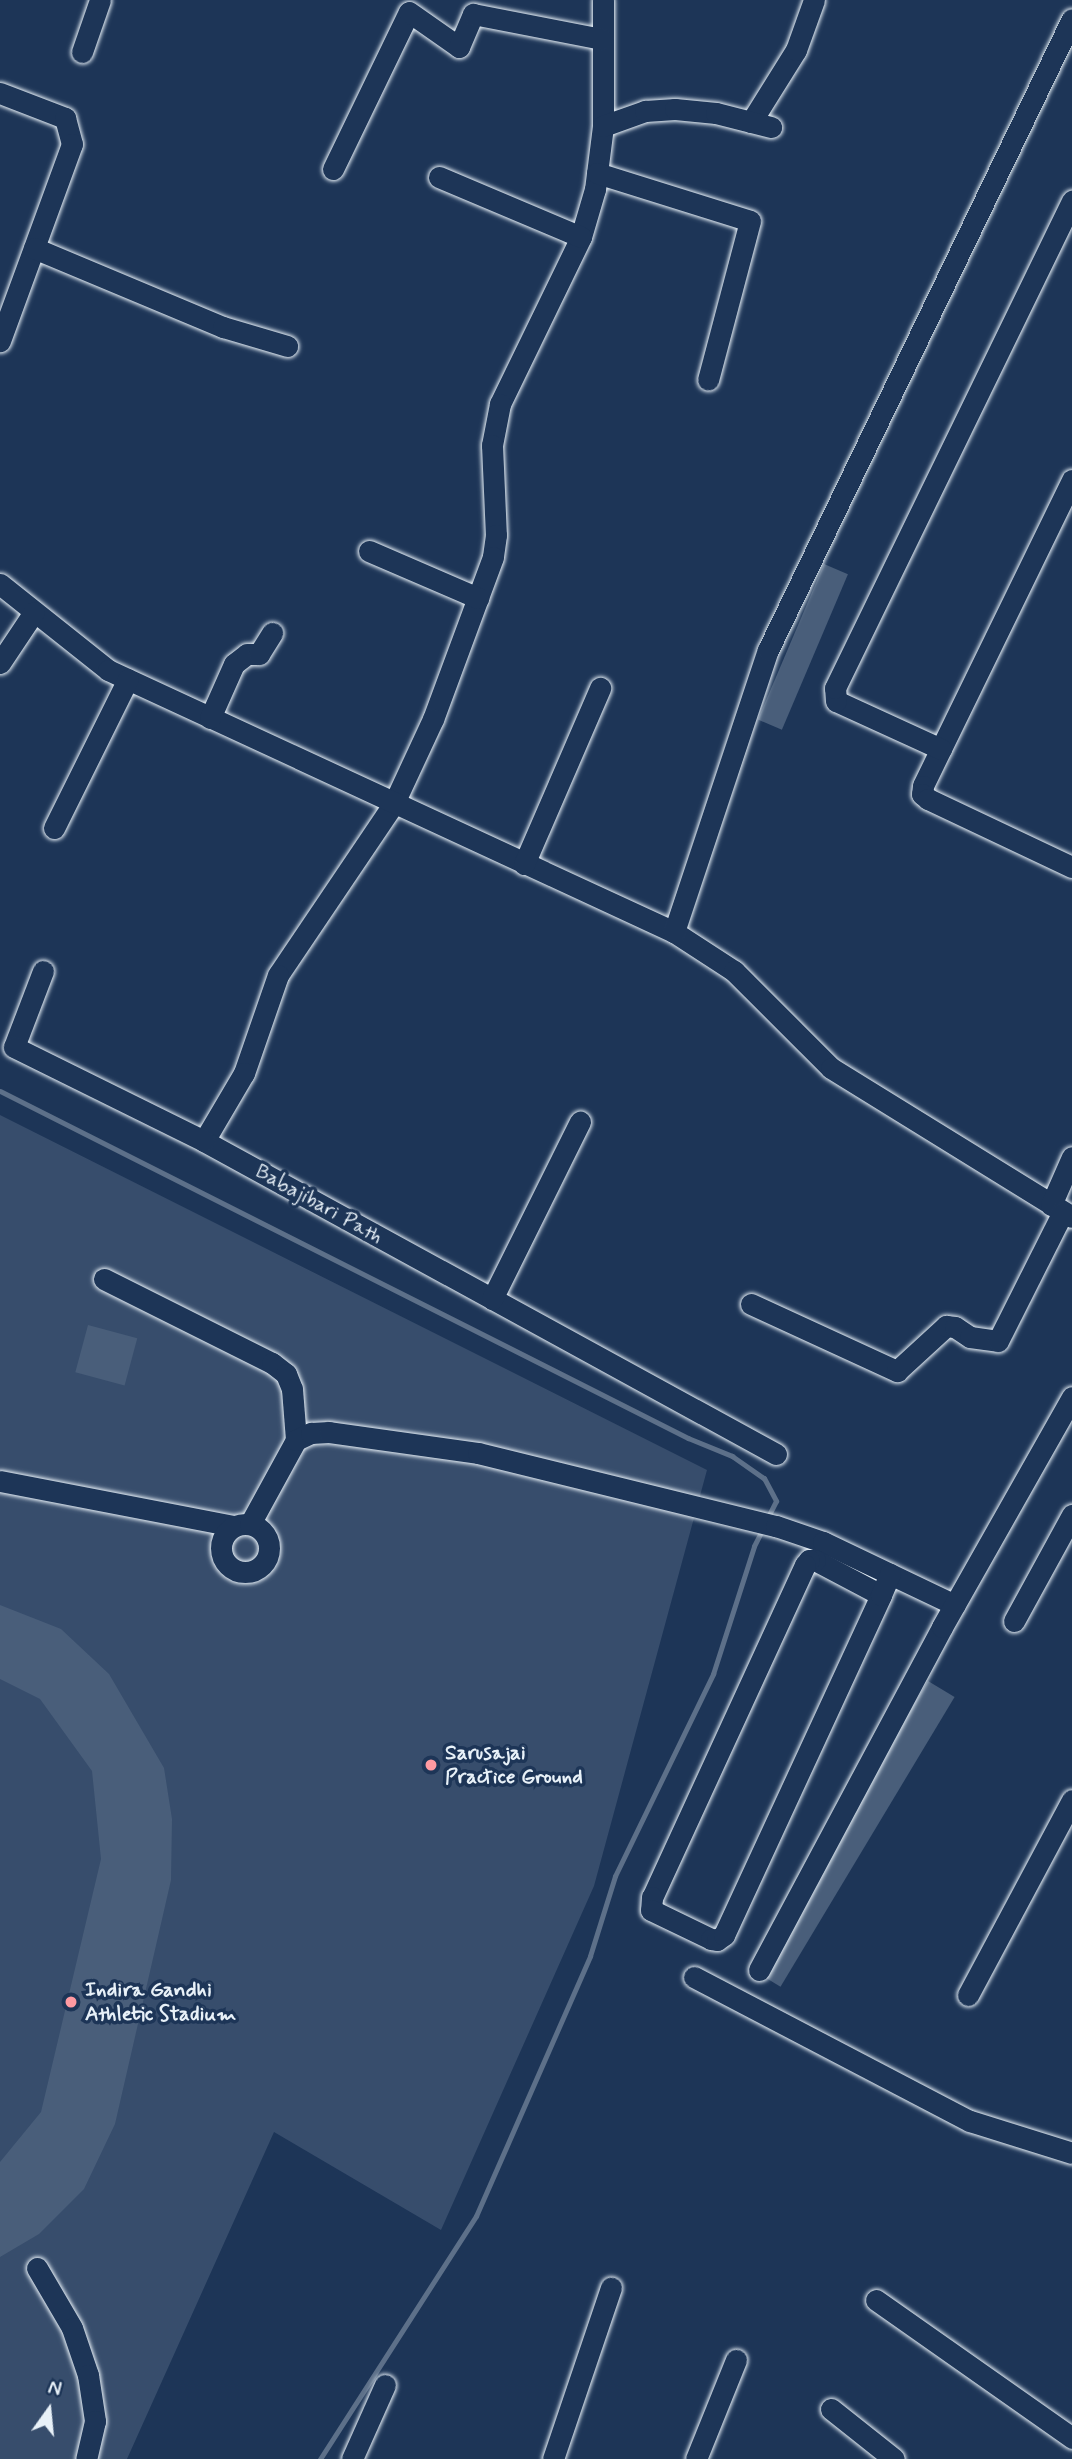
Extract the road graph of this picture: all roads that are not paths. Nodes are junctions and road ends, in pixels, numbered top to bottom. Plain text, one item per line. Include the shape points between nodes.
1 (100, 0) edge
2 (603, 0) edge
3 (814, 0) edge
4 (1072, 19) edge
5 (601, 39) junction
6 (82, 52) dead end
7 (0, 93) edge
8 (603, 126) junction
9 (332, 169) dead end
10 (597, 173) junction
11 (439, 177) dead end
12 (1072, 201) edge
13 (581, 237) junction
14 (34, 248) junction
15 (0, 341) edge
16 (287, 346) dead end
17 (708, 380) dead end
18 (1072, 480) edge
19 (369, 551) dead end
20 (0, 584) edge
21 (478, 598) junction
22 (34, 611) junction
23 (272, 633) dead end
24 (0, 663) edge
25 (128, 679) junction
26 (600, 688) dead end
27 (210, 718) junction
28 (941, 749) junction
29 (394, 803) junction
30 (54, 828) dead end
31 (524, 864) junction
32 (1072, 867) edge
33 (674, 932) junction
34 (43, 971) dead end
35 (7, 1044) edge
36 (580, 1122) dead end
37 (204, 1141) junction
38 (1072, 1157) edge
39 (1062, 1211) edge
40 (104, 1279) dead end
41 (492, 1299) junction
42 (751, 1304) dead end
43 (1072, 1397) edge
44 (296, 1440) junction
45 (776, 1454) dead end
46 (0, 1481) edge
47 (1072, 1515) edge
48 (890, 1574) junction
49 (881, 1595) junction
50 (955, 1605) junction
51 (1014, 1621) dead end
52 (1072, 1800) edge
53 (760, 1970) dead end
54 (694, 1977) dead end
55 (968, 1995) dead end
56 (1072, 2153) edge
57 (37, 2268) dead end
58 (611, 2288) dead end
59 (876, 2300) dead end
60 (736, 2360) dead end
61 (385, 2385) dead end
62 (831, 2409) dead end
63 (1072, 2438) edge
64 (86, 2459) edge
65 (352, 2459) edge
66 (553, 2459) edge
67 (696, 2459) edge
68 (894, 2459) edge

1 - 6 street
2 - 5 street
3 - 8 street via 761,124 676,108 645,111
4 - 33 street via 768,650
5 - 8 street
5 - 9 street via 473,14 459,47 408,12
7 - 14 street via 65,118 72,144
8 - 10 street
10 - 13 street
10 - 17 street via 750,221
11 - 13 street
12 - 28 street via 835,688 836,702
13 - 21 street via 500,404 492,445 496,536
14 - 15 street
14 - 16 street via 223,327
18 - 28 street
19 - 21 street
20 - 22 street
21 - 29 street via 433,719
22 - 24 street
22 - 25 street via 108,670
23 - 27 street via 259,653 247,654 234,664
25 - 27 street
25 - 30 street
26 - 31 street
27 - 29 street
28 - 32 street via 922,794
29 - 31 street
29 - 37 street via 278,975 244,1073
31 - 33 street
33 - 39 street via 734,971 831,1068
34 - 35 street
35 - 37 street, Babajibari Path
36 - 41 street
37 - 41 street, Babajibari Path
38 - 39 street
39 - 42 street via 998,1341 946,1325 897,1371
40 - 44 street via 286,1374 292,1389
41 - 45 street, Babajibari Path
43 - 50 street
44 - 46 street via 242,1525
44 - 48 street via 328,1432 478,1453 776,1526
47 - 51 street
48 - 49 street
48 - 50 street
49 - 49 street via 724,1935 711,1939 651,1910 652,1898 805,1565 815,1560
50 - 53 street
52 - 55 street
54 - 56 street via 970,2121
57 - 64 street via 72,2328 88,2375 95,2421
58 - 66 street
59 - 63 street
60 - 67 street
61 - 65 street
62 - 68 street

